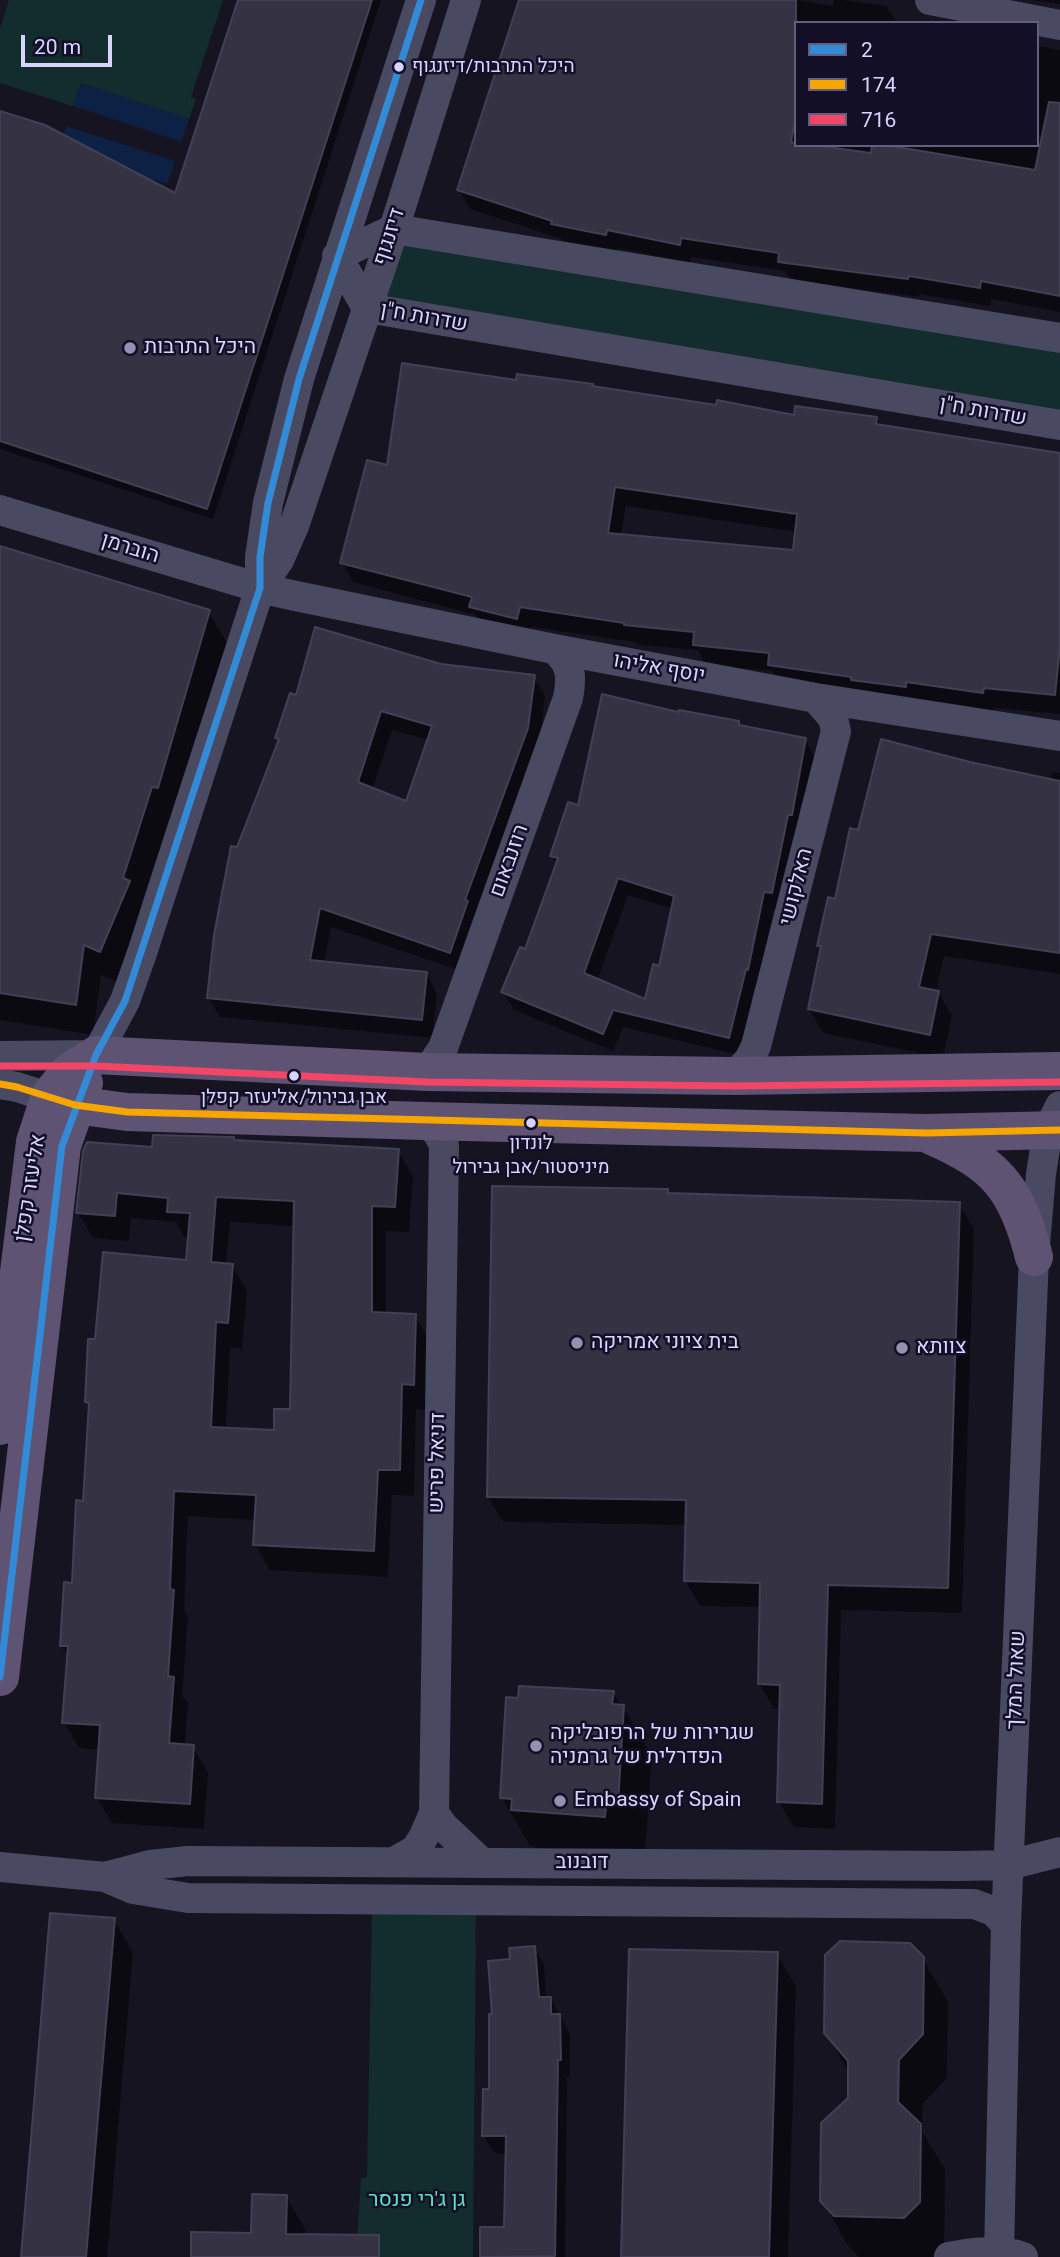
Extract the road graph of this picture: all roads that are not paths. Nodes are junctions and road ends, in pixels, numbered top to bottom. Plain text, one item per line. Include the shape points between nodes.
1 (421, 0) edge
2 (466, 0) edge
3 (930, 0) edge
4 (1035, 21) edge
5 (1039, 22) edge
6 (1060, 26) edge
7 (394, 229) junction
8 (337, 256) junction
9 (367, 308) junction
10 (1060, 338) edge
11 (1060, 425) edge
12 (0, 510) edge
13 (260, 588) junction
14 (554, 649) junction
15 (816, 698) junction
16 (1060, 736) edge
17 (96, 1055) junction
18 (0, 1056) edge
19 (1060, 1071) edge
20 (427, 1072) junction
21 (734, 1076) junction
22 (0, 1084) edge
23 (63, 1101) junction
24 (424, 1121) junction
25 (1056, 1122) edge
26 (926, 1133) junction
27 (1034, 1257) junction
28 (0, 1426) edge
29 (0, 1677) edge
30 (434, 1812) junction
31 (1060, 1852) edge
32 (394, 1862) junction
33 (482, 1863) junction
34 (1009, 1865) junction
35 (0, 1867) edge
36 (105, 1877) junction
37 (1006, 1924) junction
38 (1007, 2256) edge
39 (949, 2257) edge

1 - 8 street, דיזנגוף
2 - 7 street, דיזנגוף
3 - 4 street
5 - 6 street
7 - 8 street
7 - 9 street, דיזנגוף
7 - 10 street
8 - 9 street, שדרות ח"ן
8 - 13 street, דיזנגוף via 299,379 268,503
9 - 11 street, שדרות ח"ן
9 - 13 street, דיזנגוף via 294,526
12 - 13 street, הוברמן
13 - 14 street, יוסף אליהו
13 - 17 street, דיזנגוף via 142,953 125,1001
14 - 15 street, יוסף אליהו
14 - 20 street, רוזנבאום via 565,658 570,671 568,698 443,1048
15 - 16 street, יוסף אליהו
15 - 21 street, האלקושי via 833,718 836,731 756,1046
17 - 18 street
17 - 20 main road
17 - 23 main road, אליעזר קפלן
19 - 21 main road
20 - 21 main road
22 - 23 street
23 - 24 main road via 127,1112
23 - 28 main road, אליעזר קפלן via 35,1142
23 - 29 main road, אליעזר קפלן via 62,1146
24 - 26 main road
24 - 30 street, דניאל פריש via 444,1145
25 - 26 main road
25 - 27 street, שאול המלך via 1041,1174
26 - 27 main road via 967,1152 1004,1182 1028,1231
27 - 34 street, שאול המלך
30 - 32 street, דניאל פריש via 415,1850
30 - 33 street
31 - 34 street, דובנוב
32 - 33 street, דובנוב
32 - 36 street, דובנוב via 188,1861
33 - 34 street, דובנוב
34 - 37 street, שאול המלך
35 - 36 street, דובנוב
36 - 37 street, דובנוב via 133,1889 188,1898 974,1904 993,1911
37 - 38 street, שאול המלך
38 - 39 street

